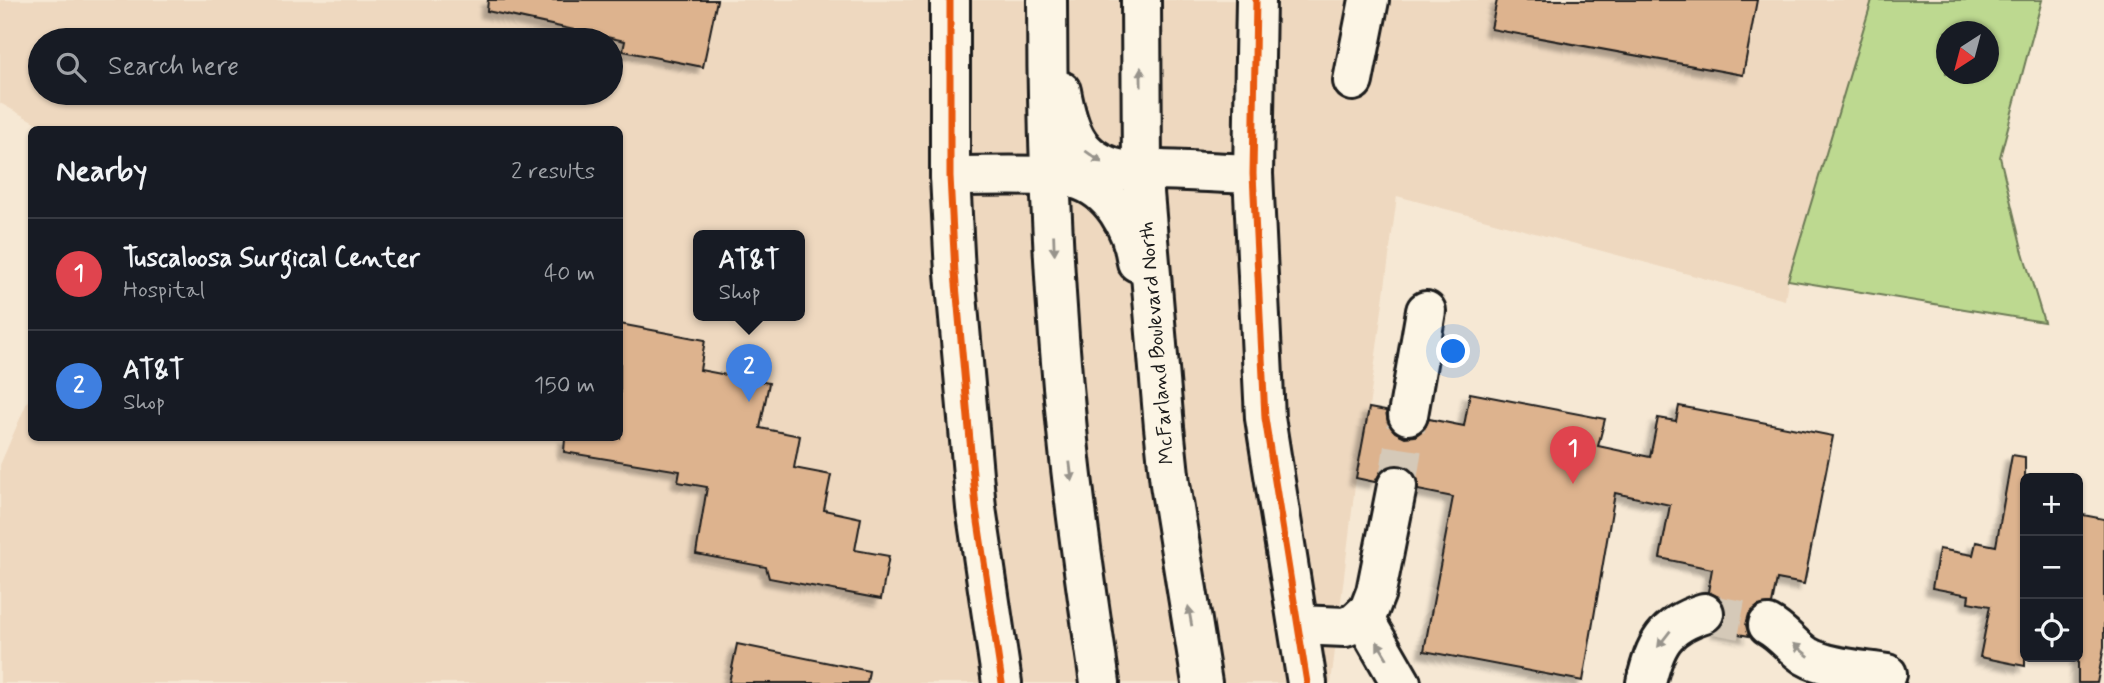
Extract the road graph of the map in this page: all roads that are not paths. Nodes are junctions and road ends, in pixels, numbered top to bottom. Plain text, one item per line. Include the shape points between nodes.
1 (950, 0) edge
2 (1141, 0) edge
3 (1256, 0) edge
4 (1369, 0) edge
5 (1047, 14) edge
6 (1353, 81) dead end
7 (1142, 169) junction
8 (1253, 174) junction
9 (950, 176) junction
10 (1051, 177) junction
11 (1426, 311) dead end
12 (1156, 331) junction
13 (1408, 415) tunnel mouth
14 (1396, 486) tunnel mouth
15 (1704, 613) tunnel mouth
16 (1363, 617) junction
17 (1298, 625) junction
18 (1768, 625) tunnel mouth
19 (1887, 674) dead end
20 (1002, 683) edge
21 (1100, 683) edge
22 (1202, 683) edge
23 (1307, 683) edge
24 (1401, 683) edge
25 (1646, 683) edge

1 - 9 main road
7 -> 2 main road, McFarland Boulevard North
3 - 8 main road
4 - 6 main road
5 -> 7 main road via 1068,125 1076,140 1101,163
5 - 10 main road
7 - 8 main road
7 - 12 main road, McFarland Boulevard North
8 - 17 main road via 1265,418
9 - 10 main road
9 - 20 main road via 976,508
10 - 12 main road via 1076,179 1116,208 1134,243
10 -> 21 main road via 1067,432
11 - 13 main road
22 -> 12 main road, McFarland Boulevard North via 1170,484
14 - 16 main road via 1373,601
15 -> 25 main road via 1668,632 1653,655
16 - 17 main road via 1334,628
24 -> 16 main road
17 - 23 main road
19 -> 18 main road via 1815,660

